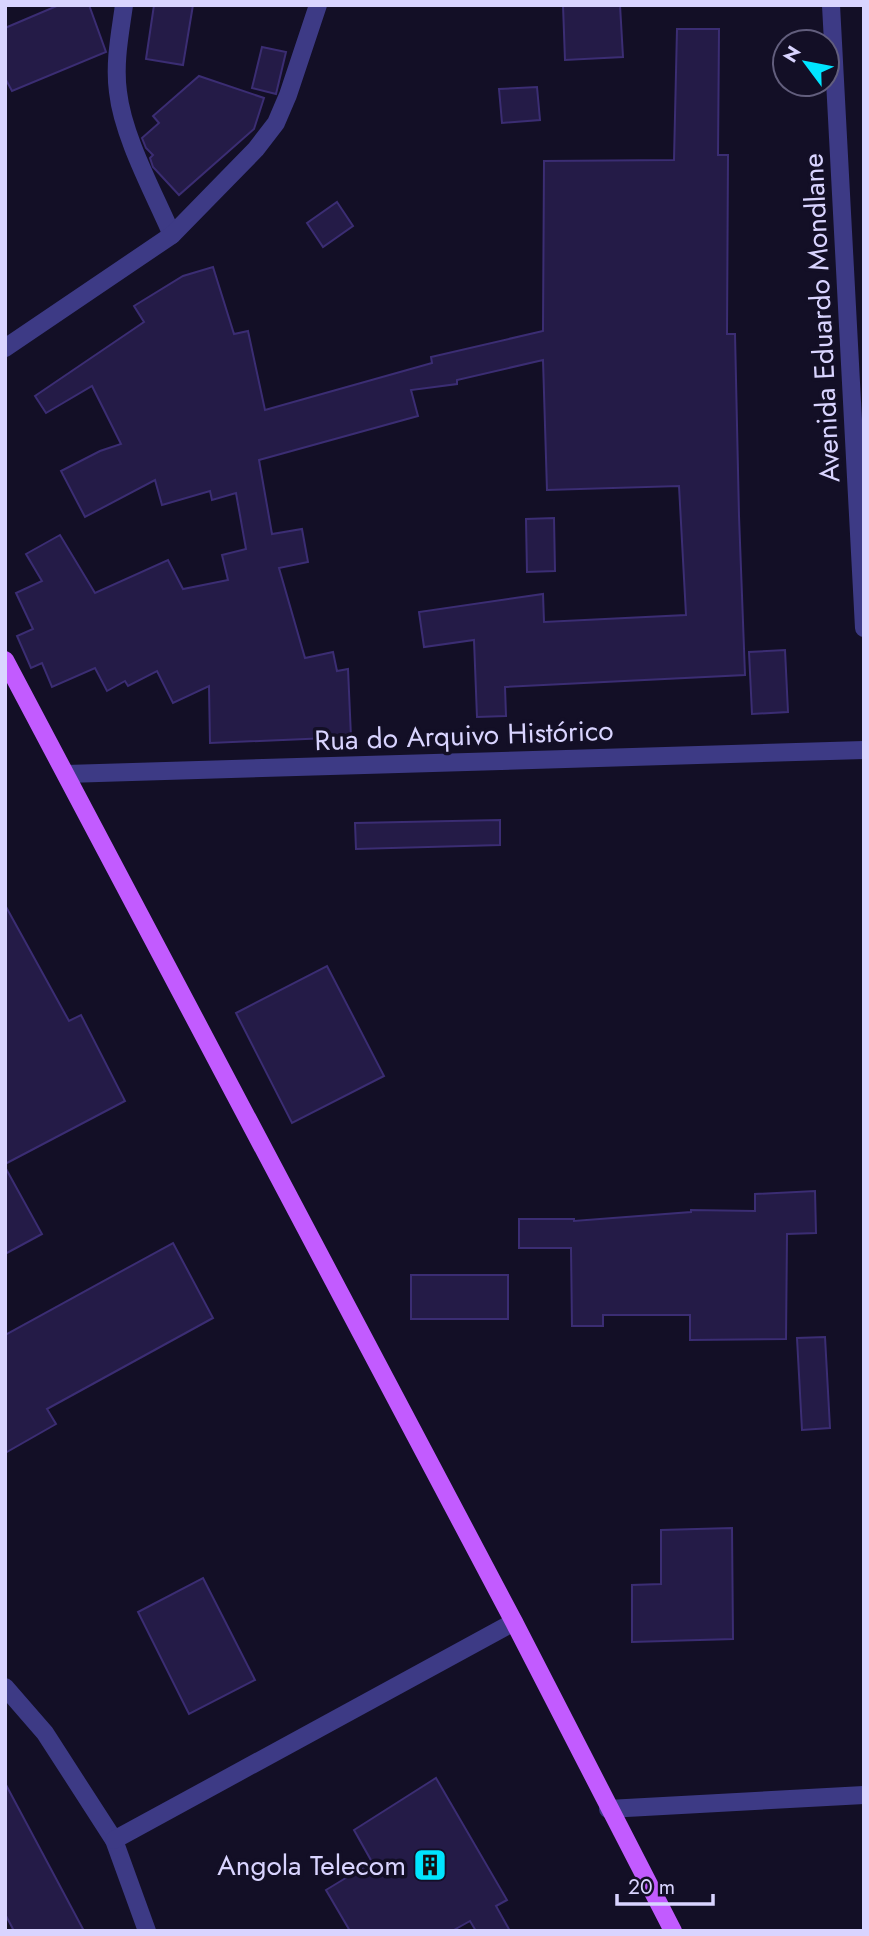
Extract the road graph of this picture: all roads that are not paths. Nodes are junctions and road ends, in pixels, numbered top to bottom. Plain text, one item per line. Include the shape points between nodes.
1 (124, 5) edge
2 (318, 5) edge
3 (831, 5) edge
4 (172, 235) junction
5 (5, 348) edge
6 (864, 628) edge
7 (5, 660) edge
8 (864, 750) edge
9 (66, 774) junction
10 (514, 1622) junction
11 (5, 1687) edge
12 (864, 1795) edge
13 (608, 1809) junction
14 (114, 1840) junction
15 (147, 1931) edge
16 (673, 1931) edge

1 - 4 street via 117,56 118,93 128,134
2 - 4 street via 276,123
3 - 6 street, Avenida Eduardo Mondlane
4 - 5 street
7 - 9 main road
8 - 9 street, Rua do Arquivo Histórico
9 - 10 main road
10 - 13 main road
10 - 14 street
11 - 14 street via 45,1733
12 - 13 street
13 - 16 main road
14 - 15 street

